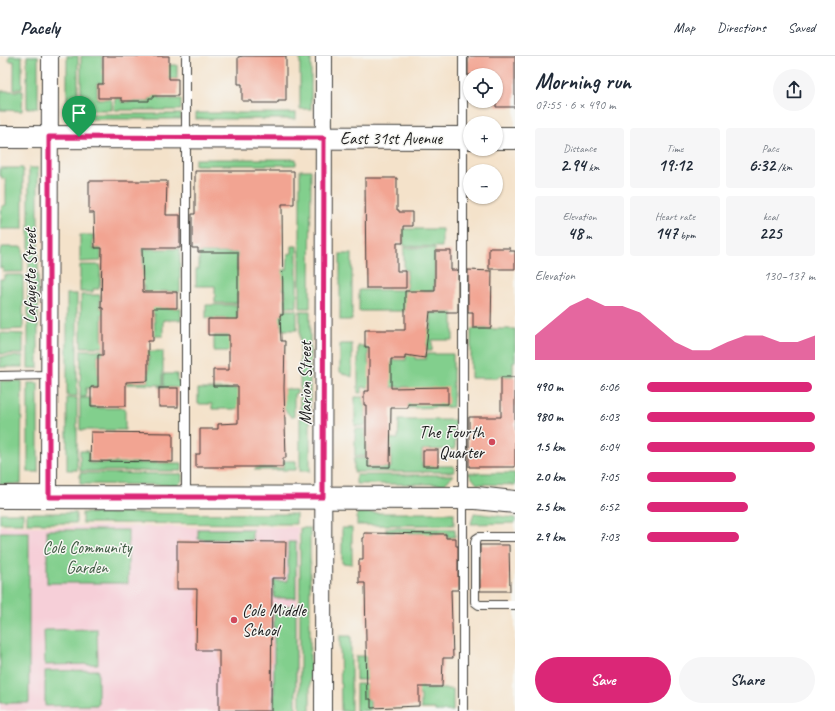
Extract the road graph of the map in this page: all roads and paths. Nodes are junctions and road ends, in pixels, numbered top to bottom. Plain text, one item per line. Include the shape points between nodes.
1 (50, 56) edge
2 (186, 56) edge
3 (324, 56) edge
4 (463, 56) edge
5 (465, 116) edge
6 (0, 137) edge
7 (49, 137) junction
8 (186, 138) junction
9 (324, 138) junction
10 (463, 138) edge
11 (503, 138) edge
12 (515, 138) edge
13 (466, 156) edge
14 (49, 375) junction
15 (0, 376) edge
16 (0, 497) edge
17 (49, 497) junction
18 (186, 497) junction
19 (323, 497) junction
20 (463, 498) junction
21 (515, 502) edge
22 (515, 537) edge
23 (515, 605) edge
24 (323, 711) edge
25 (463, 711) edge

1 - 7 street, Lafayette Street
2 - 8 lane
3 - 9 street, Marion Street
4 - 5 lane
6 - 7 main road, East 31st Avenue
7 - 8 main road, East 31st Avenue
7 - 14 street, Lafayette Street
8 - 9 main road, East 31st Avenue
8 - 18 lane
9 - 10 main road, East 31st Avenue
9 - 19 street, Marion Street
11 - 12 main road
13 - 20 lane
14 - 15 lane
14 - 17 street, Lafayette Street
16 - 17 main road
17 - 18 main road
18 - 19 main road
19 - 20 main road
19 - 24 street, Marion Street
20 - 21 main road
20 - 25 lane
22 - 23 lane via 476,539 475,600 480,605

